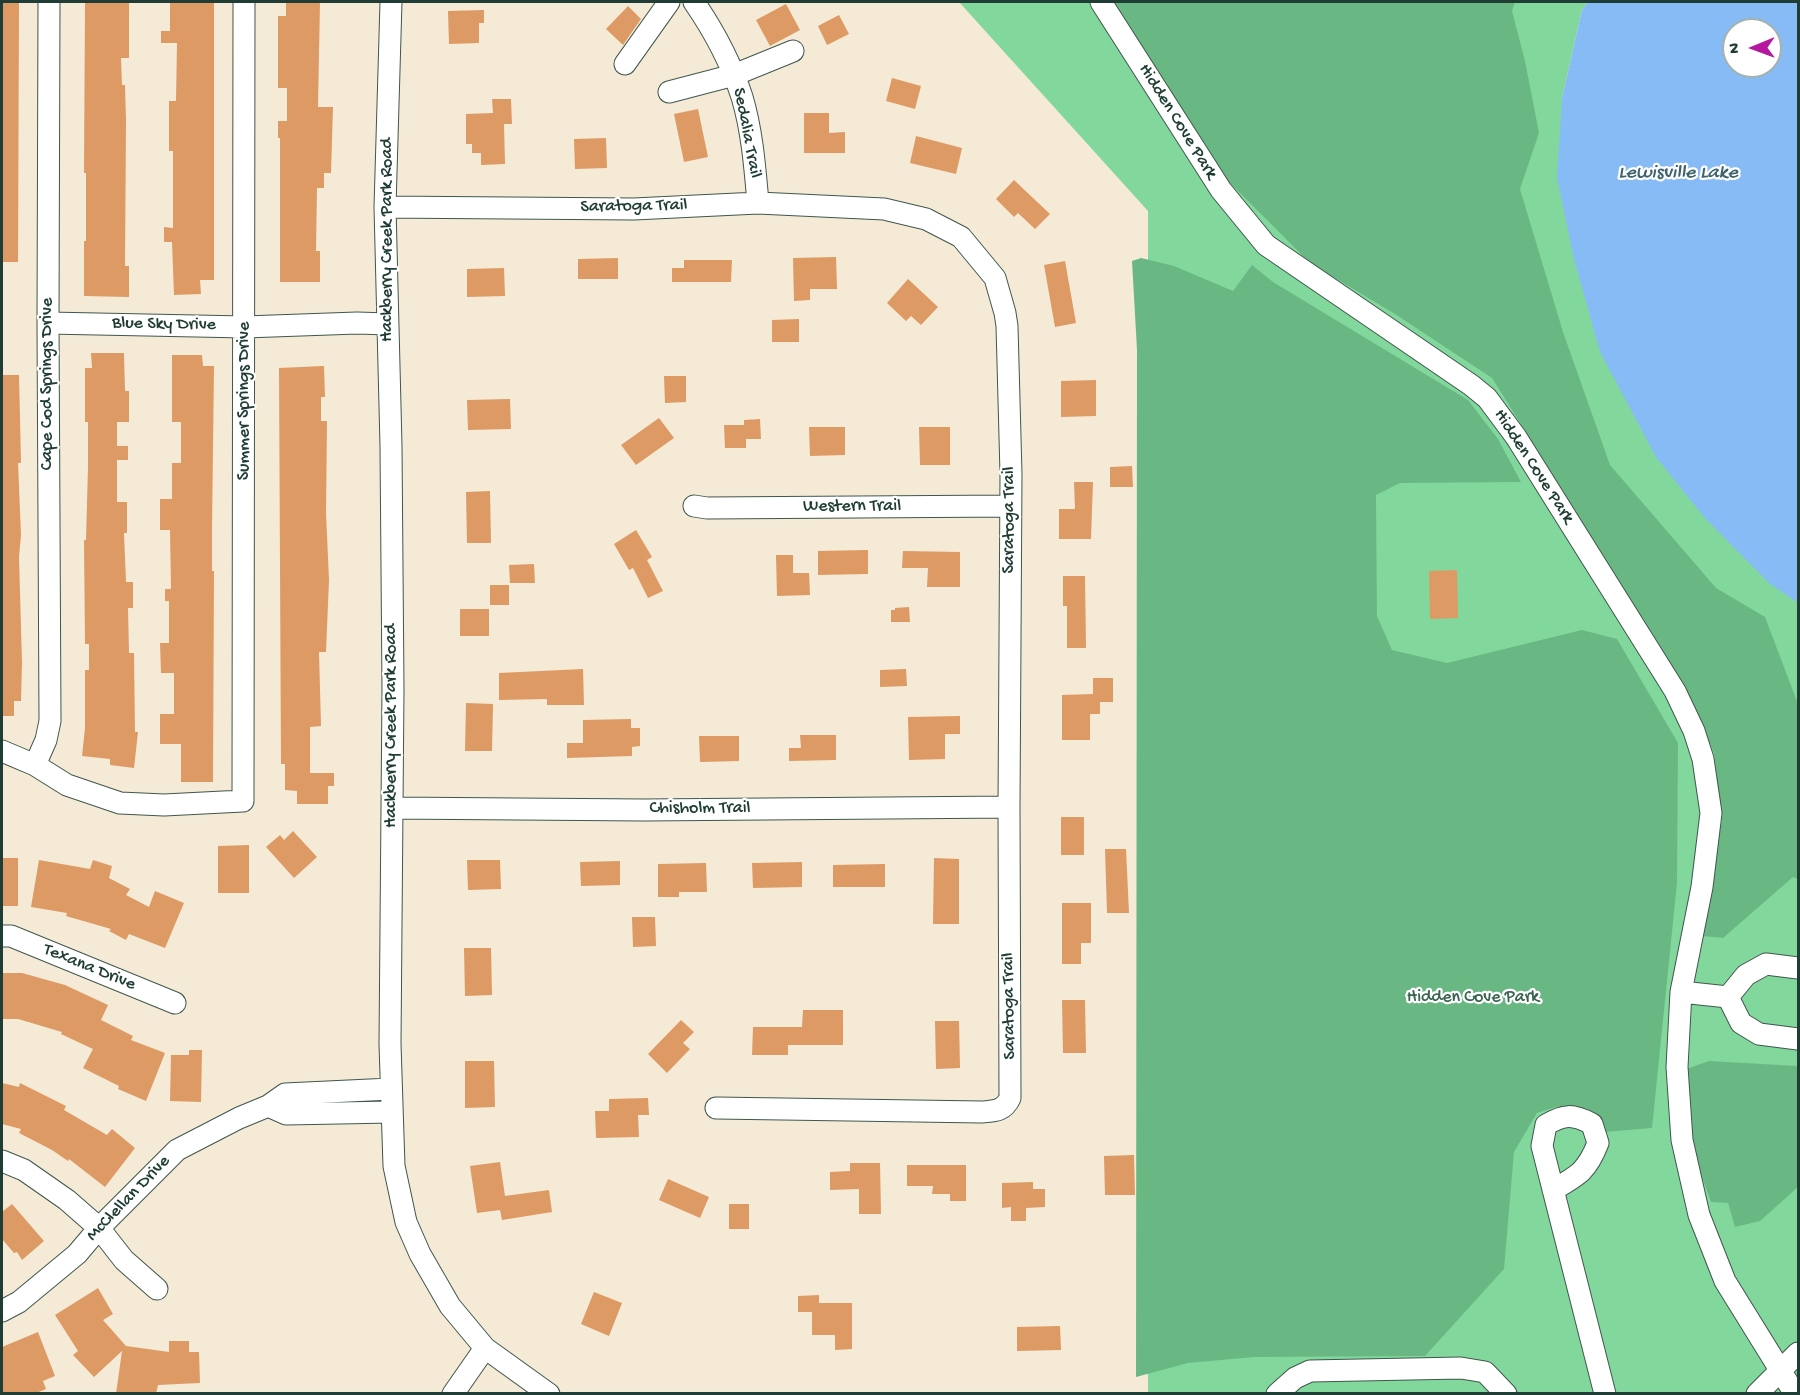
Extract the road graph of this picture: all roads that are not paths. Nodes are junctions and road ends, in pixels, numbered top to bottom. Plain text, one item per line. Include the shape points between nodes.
1 (49, 2) edge
2 (244, 2) edge
3 (391, 2) edge
4 (669, 2) edge
5 (694, 2) edge
6 (1101, 2) edge
7 (793, 51) dead end
8 (625, 64) dead end
9 (734, 75) junction
10 (669, 92) dead end
11 (758, 203) junction
12 (386, 207) junction
13 (48, 323) junction
14 (388, 324) junction
15 (245, 327) junction
16 (694, 506) dead end
17 (1009, 506) junction
18 (2, 751) edge
19 (35, 765) junction
20 (1009, 807) junction
21 (392, 808) junction
22 (2, 936) edge
23 (1798, 968) edge
24 (1681, 992) junction
25 (1728, 997) junction
26 (175, 1003) dead end
27 (1798, 1039) edge
28 (391, 1089) junction
29 (301, 1093) junction
30 (268, 1106) junction
31 (716, 1108) dead end
32 (392, 1112) junction
33 (302, 1114) junction
34 (2, 1161) edge
35 (1553, 1190) dead end
36 (99, 1227) junction
37 (157, 1289) dead end
38 (2, 1311) edge
39 (485, 1348) junction
40 (1798, 1353) edge
41 (1783, 1371) junction
42 (453, 1394) edge
43 (549, 1394) edge
44 (1277, 1394) edge
45 (1506, 1394) edge
46 (1605, 1394) edge
47 (1757, 1394) edge
48 (1795, 1394) edge

1 - 13 street, Cape Cod Springs Drive
2 - 15 street, Summer Springs Drive
3 - 12 street, Hackberry Creek Park Road
4 - 8 street
5 - 9 street, Sedalia Trail
6 - 24 street, Hidden Cove Park via 1221,190 1266,245 1487,398 1516,437 1675,691 1703,759 1711,813 1702,887
7 - 9 street
9 - 10 street
9 - 11 street, Sedalia Trail via 750,138
11 - 12 street, Saratoga Trail via 634,209
11 - 17 street, Saratoga Trail via 884,209 926,219 961,237 982,260 995,278 1007,326
12 - 14 street, Hackberry Creek Park Road
13 - 15 street, Blue Sky Drive
13 - 19 street, Cape Cod Springs Drive via 50,722
14 - 15 street, Blue Sky Drive
14 - 21 street, Hackberry Creek Park Road
15 - 19 street, Summer Springs Drive via 243,801 120,803 67,785
16 - 17 street, Western Trail
17 - 20 street, Saratoga Trail
18 - 19 street
20 - 21 street, Chisholm Trail
20 - 31 street, Saratoga Trail via 1011,1084 1007,1106 982,1112
21 - 28 street, Hackberry Creek Park Road
22 - 26 street, Texana Drive via 11,936
23 - 25 street via 1766,963 1746,975
24 - 25 street
24 - 41 street, Hidden Cove Park via 1677,1067 1682,1140 1699,1215 1725,1281
25 - 27 street via 1741,1023 1759,1034
28 - 29 street, McClellan Drive
28 - 32 street, Hackberry Creek Park Road
29 - 30 street, McClellan Drive via 285,1094
29 - 33 street
30 - 33 street via 286,1114
30 - 36 street, McClellan Drive via 177,1150
32 - 33 street
32 - 39 street, Hackberry Creek Park Road via 394,1166 406,1222 450,1306
34 - 36 street via 24,1170
35 - 46 street
36 - 37 street via 124,1260
36 - 38 street, McClellan Drive via 77,1254 19,1302
39 - 42 street
39 - 43 street, Hackberry Creek Park Road
40 - 41 street
41 - 47 street
41 - 48 street, Hidden Cove Park
44 - 45 street via 1310,1371 1461,1368 1485,1372

